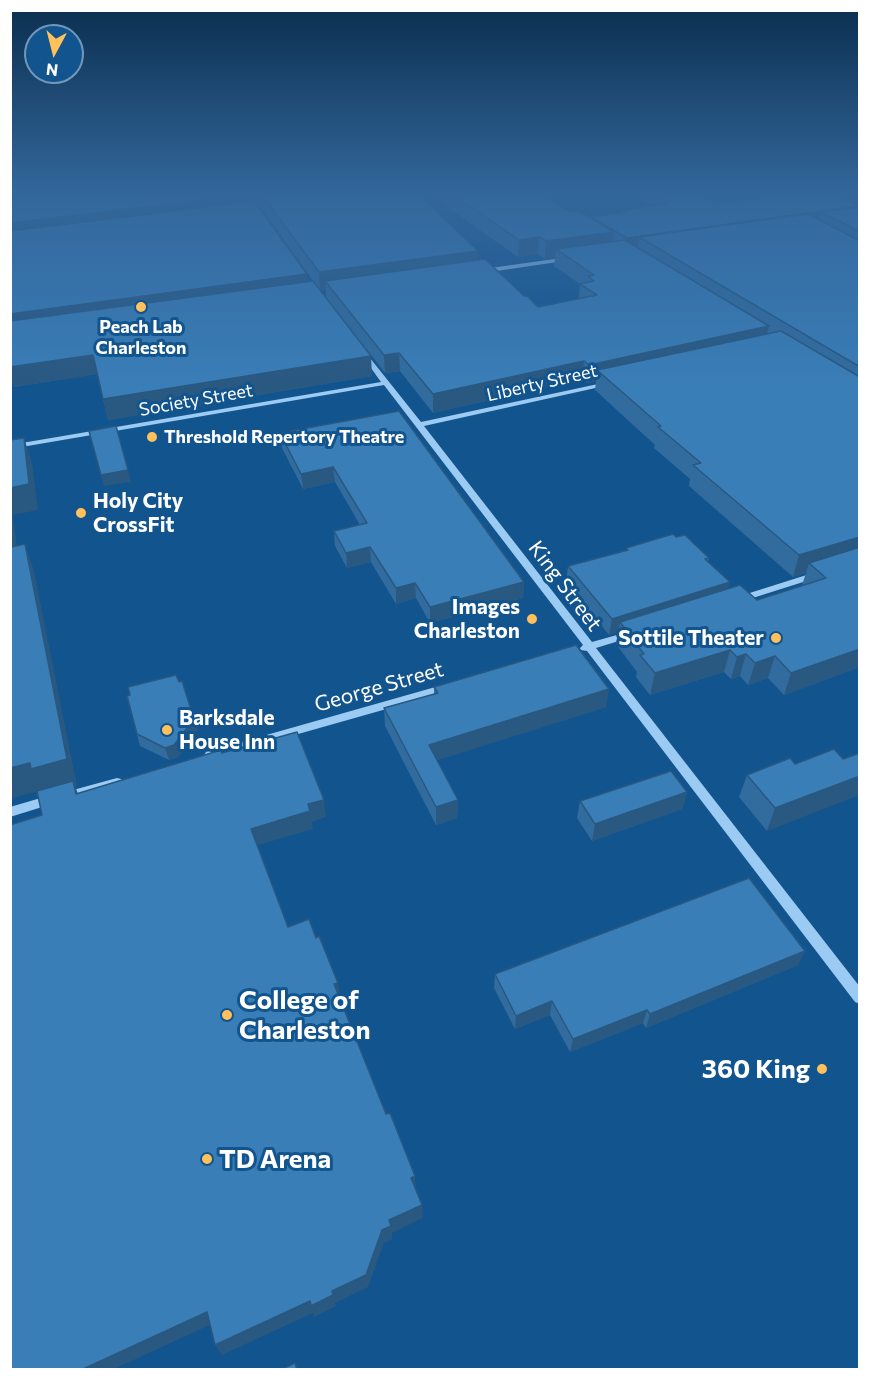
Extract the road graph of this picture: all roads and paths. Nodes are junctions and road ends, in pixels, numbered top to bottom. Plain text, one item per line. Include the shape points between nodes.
1 (563, 259) edge
2 (471, 272) edge
3 (358, 346) edge
4 (613, 382) edge
5 (386, 383) junction
6 (419, 425) junction
7 (10, 447) edge
8 (828, 571) edge
9 (730, 602) edge
10 (641, 631) edge
11 (590, 647) junction
12 (569, 653) edge
13 (461, 684) edge
14 (198, 759) edge
15 (133, 777) edge
16 (10, 812) edge
17 (860, 998) edge

1 - 2 street
3 - 5 street, King Street
4 - 6 street, Liberty Street
5 - 6 street, King Street
5 - 7 street, Society Street
6 - 11 street, King Street
8 - 9 street
10 - 11 street
11 - 12 street
11 - 17 street, King Street
13 - 14 street, George Street
15 - 16 street

